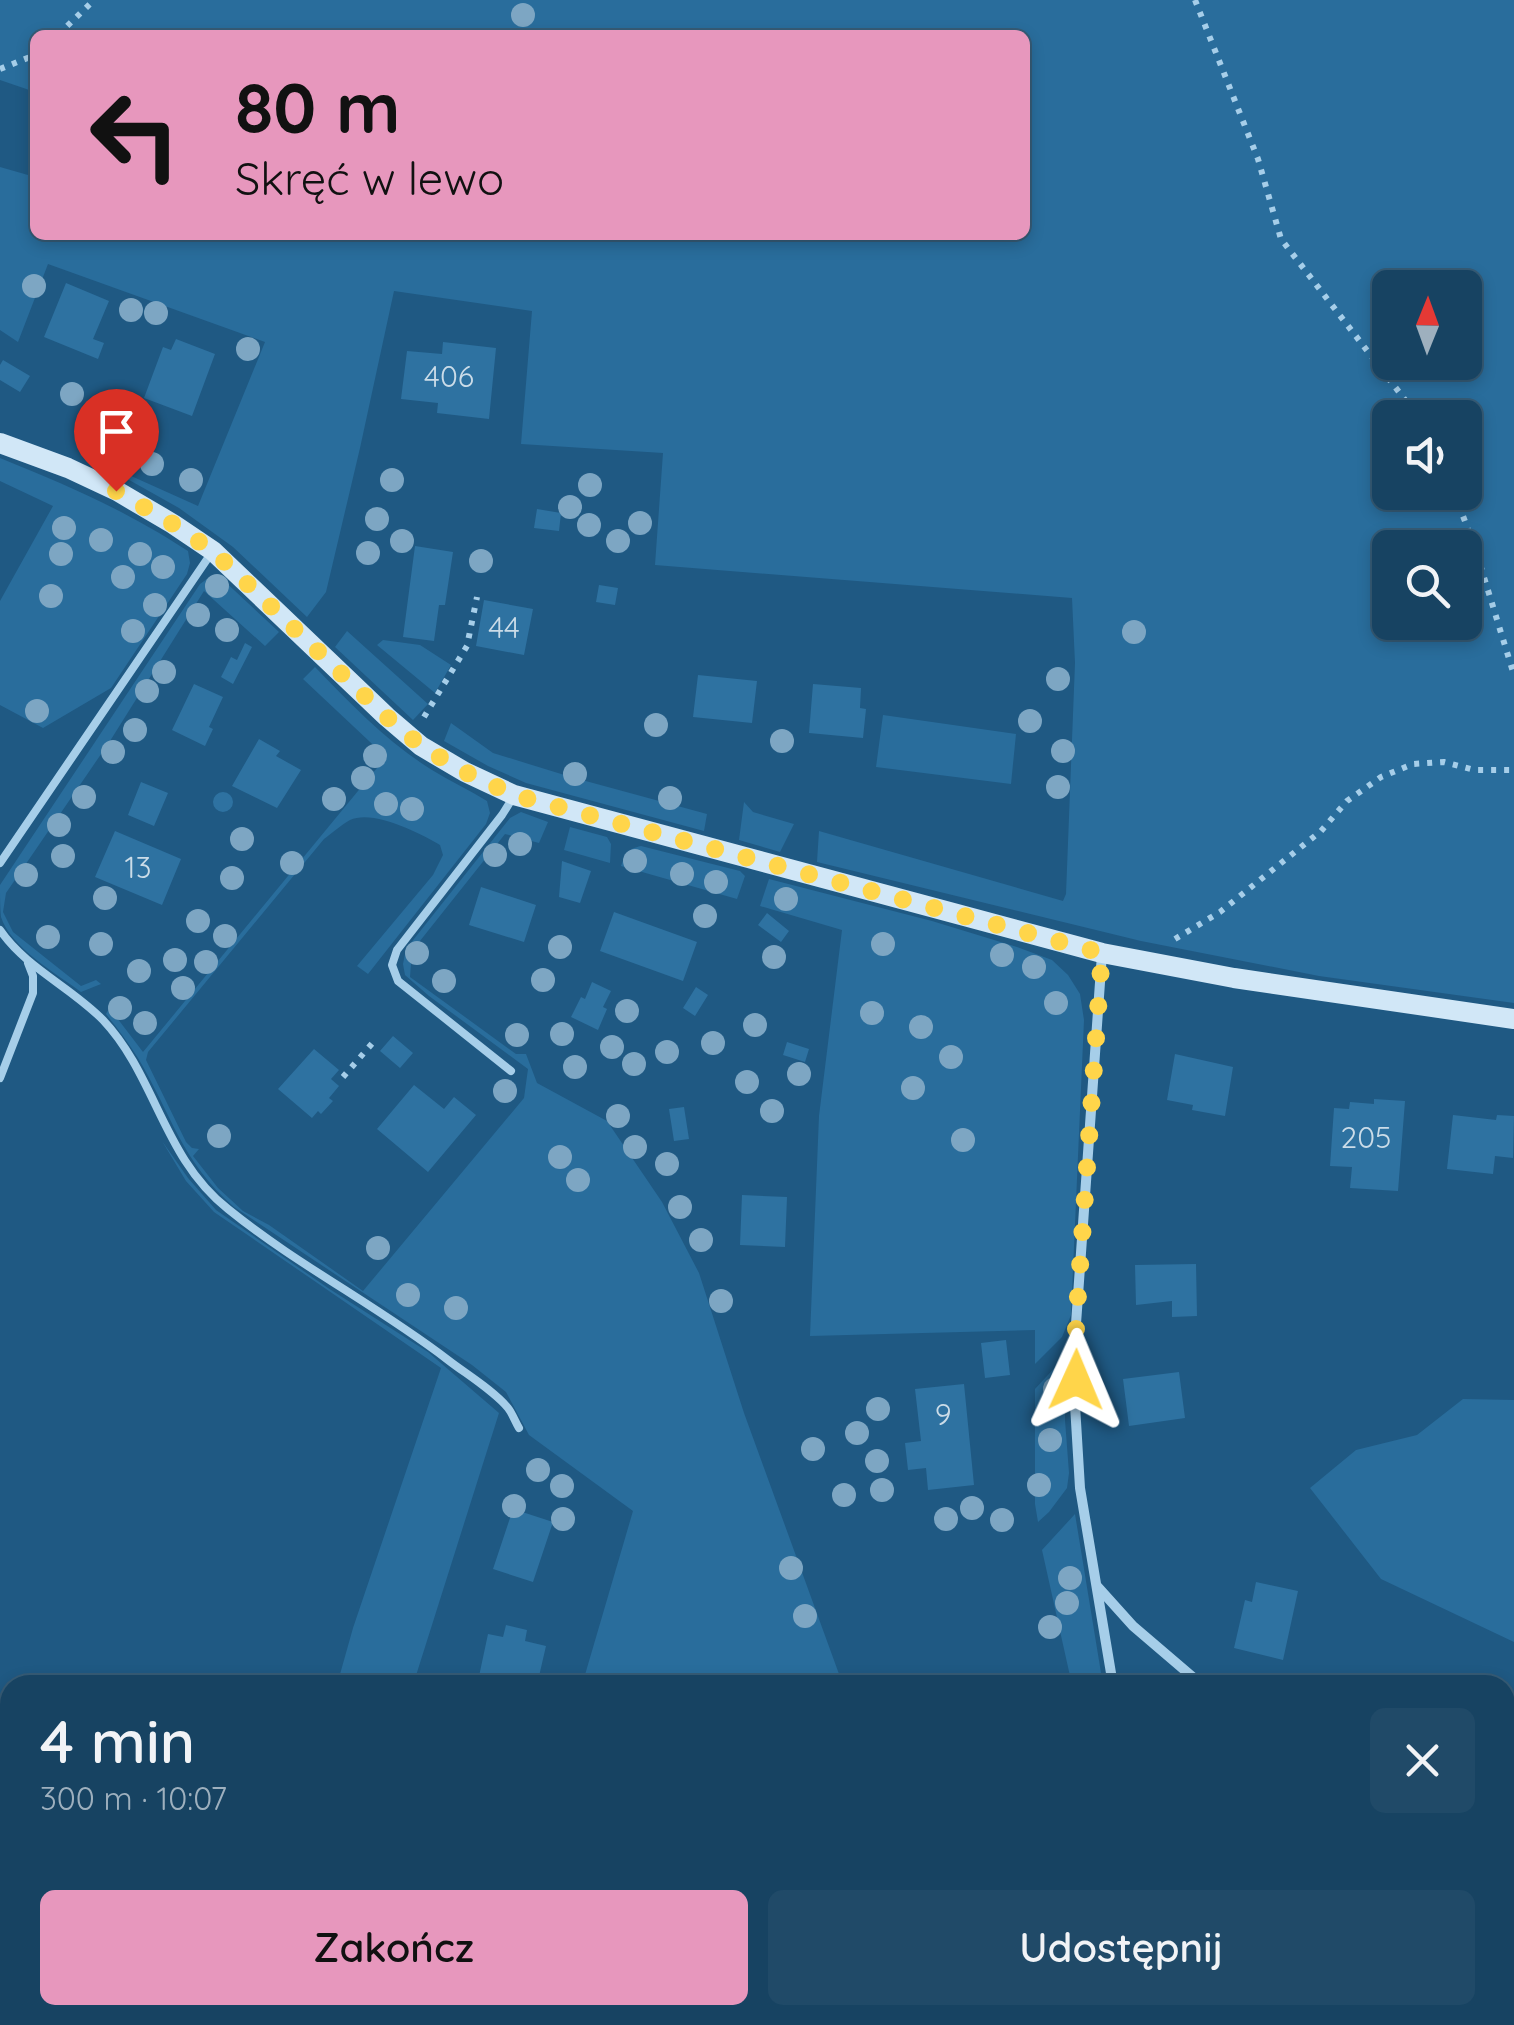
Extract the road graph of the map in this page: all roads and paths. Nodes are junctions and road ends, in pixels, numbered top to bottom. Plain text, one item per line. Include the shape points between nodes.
1 (94, 0) edge
2 (1196, 0) edge
3 (63, 30) edge
4 (30, 57) edge
5 (0, 69) edge
6 (1406, 400) edge
7 (0, 443) edge
8 (1461, 510) edge
9 (213, 551) junction
10 (476, 597) dead end
11 (1514, 676) edge
12 (432, 707) dead end
13 (1514, 770) edge
14 (514, 795) junction
15 (0, 864) edge
16 (0, 930) edge
17 (1102, 953) junction
18 (26, 958) junction
19 (1140, 960) junction
20 (1514, 1019) edge
21 (376, 1039) dead end
22 (511, 1072) dead end
23 (344, 1076) dead end
24 (0, 1078) edge
25 (519, 1428) dead end
26 (1097, 1585) junction
27 (1112, 1675) edge
28 (1190, 1675) edge

1 - 3 path
2 - 6 path via 1258,159 1280,239
4 - 5 path
7 - 9 street via 116,491
8 - 11 path
9 - 14 street via 421,746
9 - 15 lane
10 - 12 path via 467,646
13 - 19 path via 1444,762 1413,764 1382,777 1220,912
14 - 17 street
14 - 22 lane via 392,965 398,981
16 - 18 lane
17 - 19 street
17 - 26 street via 1075,1405 1080,1488
18 - 24 lane via 33,993
18 - 25 lane via 120,1042 202,1186 428,1344 507,1407
19 - 20 street
21 - 23 path
26 - 27 street
26 - 28 street via 1132,1626

